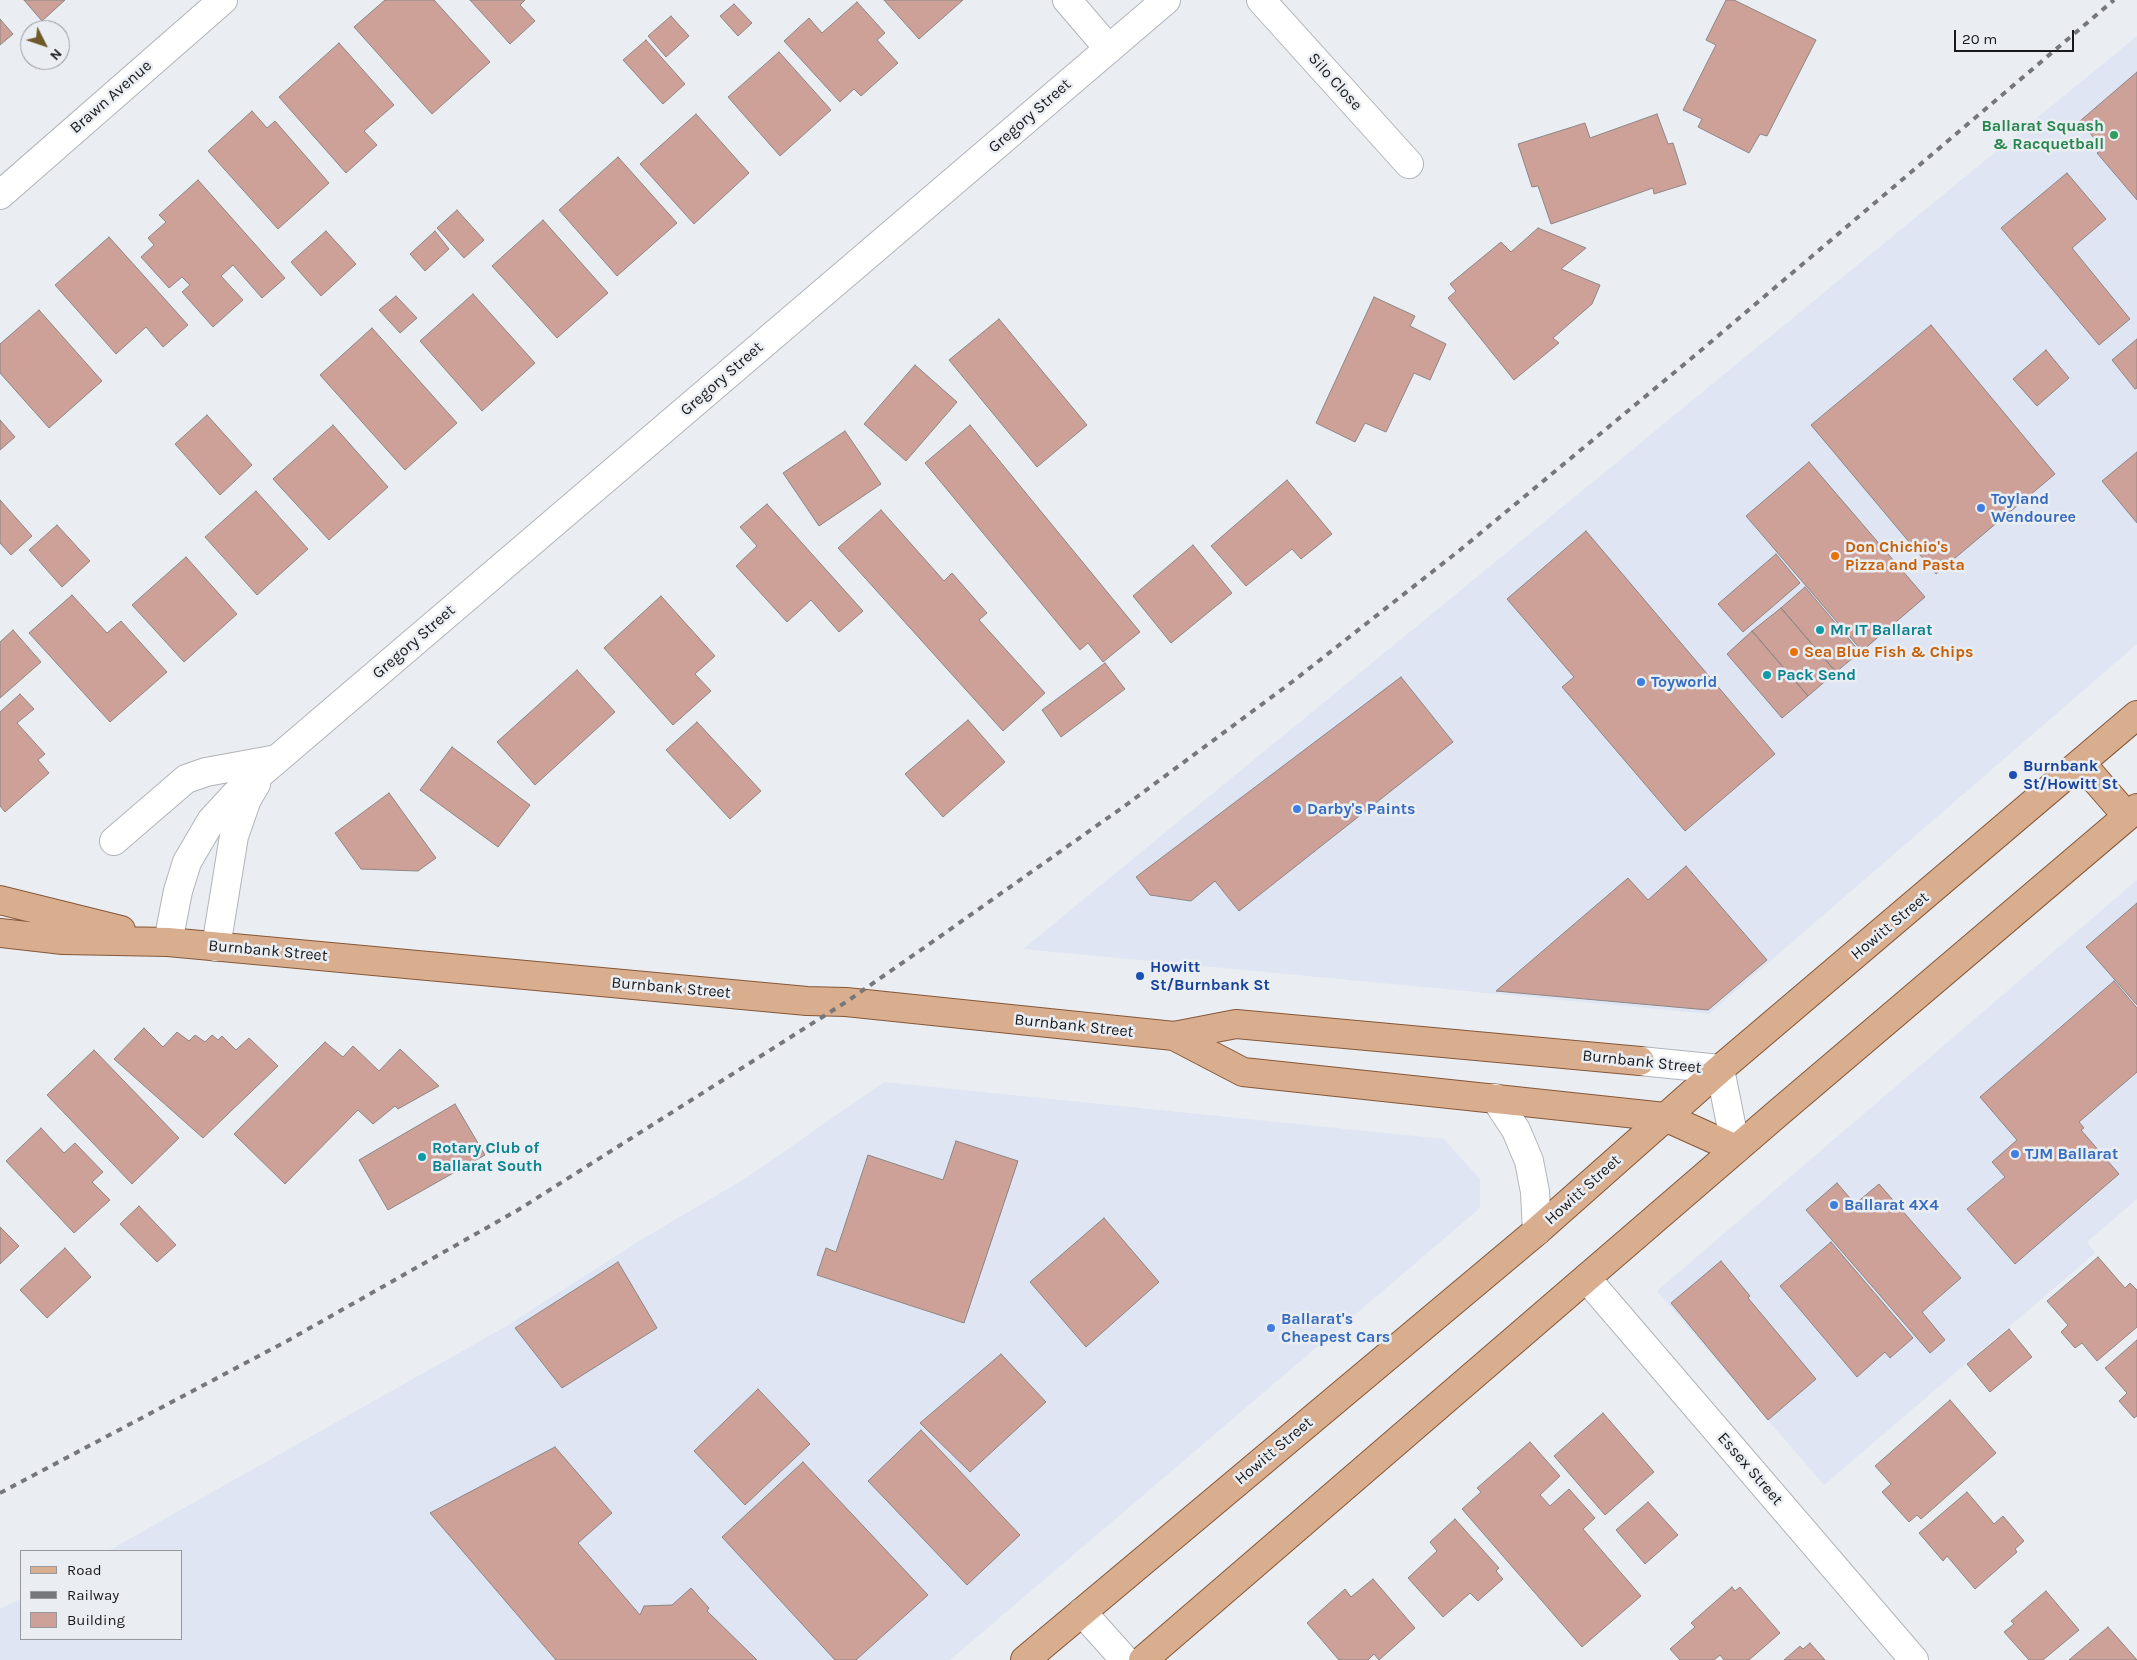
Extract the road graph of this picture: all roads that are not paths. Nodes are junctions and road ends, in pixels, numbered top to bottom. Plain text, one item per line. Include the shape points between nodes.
1 (223, 0) edge
2 (1067, 0) edge
3 (1166, 0) edge
4 (1261, 0) edge
5 (1109, 49) junction
6 (1410, 164) dead end
7 (0, 195) edge
8 (2137, 715) edge
9 (279, 759) junction
10 (2082, 763) junction
11 (2132, 812) edge
12 (114, 841) dead end
13 (0, 900) edge
14 (0, 933) edge
15 (168, 942) junction
16 (216, 946) junction
17 (1174, 1036) junction
18 (1640, 1061) joint
19 (1720, 1069) junction
20 (1495, 1098) junction
21 (1665, 1117) junction
22 (1736, 1149) junction
23 (1537, 1230) junction
24 (1587, 1279) junction
25 (1082, 1612) junction
26 (1025, 1660) edge
27 (1125, 1660) edge
28 (1143, 1660) edge
29 (1914, 1660) edge

1 - 7 street, Brawn Avenue
2 - 5 street
3 - 5 street, Gregory Street
4 - 6 street, Silo Close
5 - 9 street, Gregory Street
8 - 10 main road, Howitt Street
9 - 12 street via 186,778
9 - 15 street, Gregory Street via 220,809 195,846 182,876
9 - 16 street, Gregory Street via 251,791 234,836
10 - 11 main road
10 - 19 main road, Howitt Street
11 - 22 main road
13 - 15 main road, Burnbank Street
14 - 15 main road, Burnbank Street via 63,940
15 - 16 main road, Burnbank Street
16 - 17 main road, Burnbank Street via 846,1002
17 - 18 main road, Burnbank Street via 1236,1024
17 - 20 main road, Burnbank Street via 1243,1072
18 - 19 street, Burnbank Street
19 - 21 main road, Howitt Street
19 - 22 street, Burnbank Street
20 - 21 main road, Burnbank Street
20 - 23 street via 1516,1130 1529,1161
21 - 22 main road, Burnbank Street
21 - 23 main road, Howitt Street
22 - 24 main road
23 - 25 main road, Howitt Street
24 - 28 main road
24 - 29 street, Essex Street
25 - 26 main road, Howitt Street
25 - 27 street

